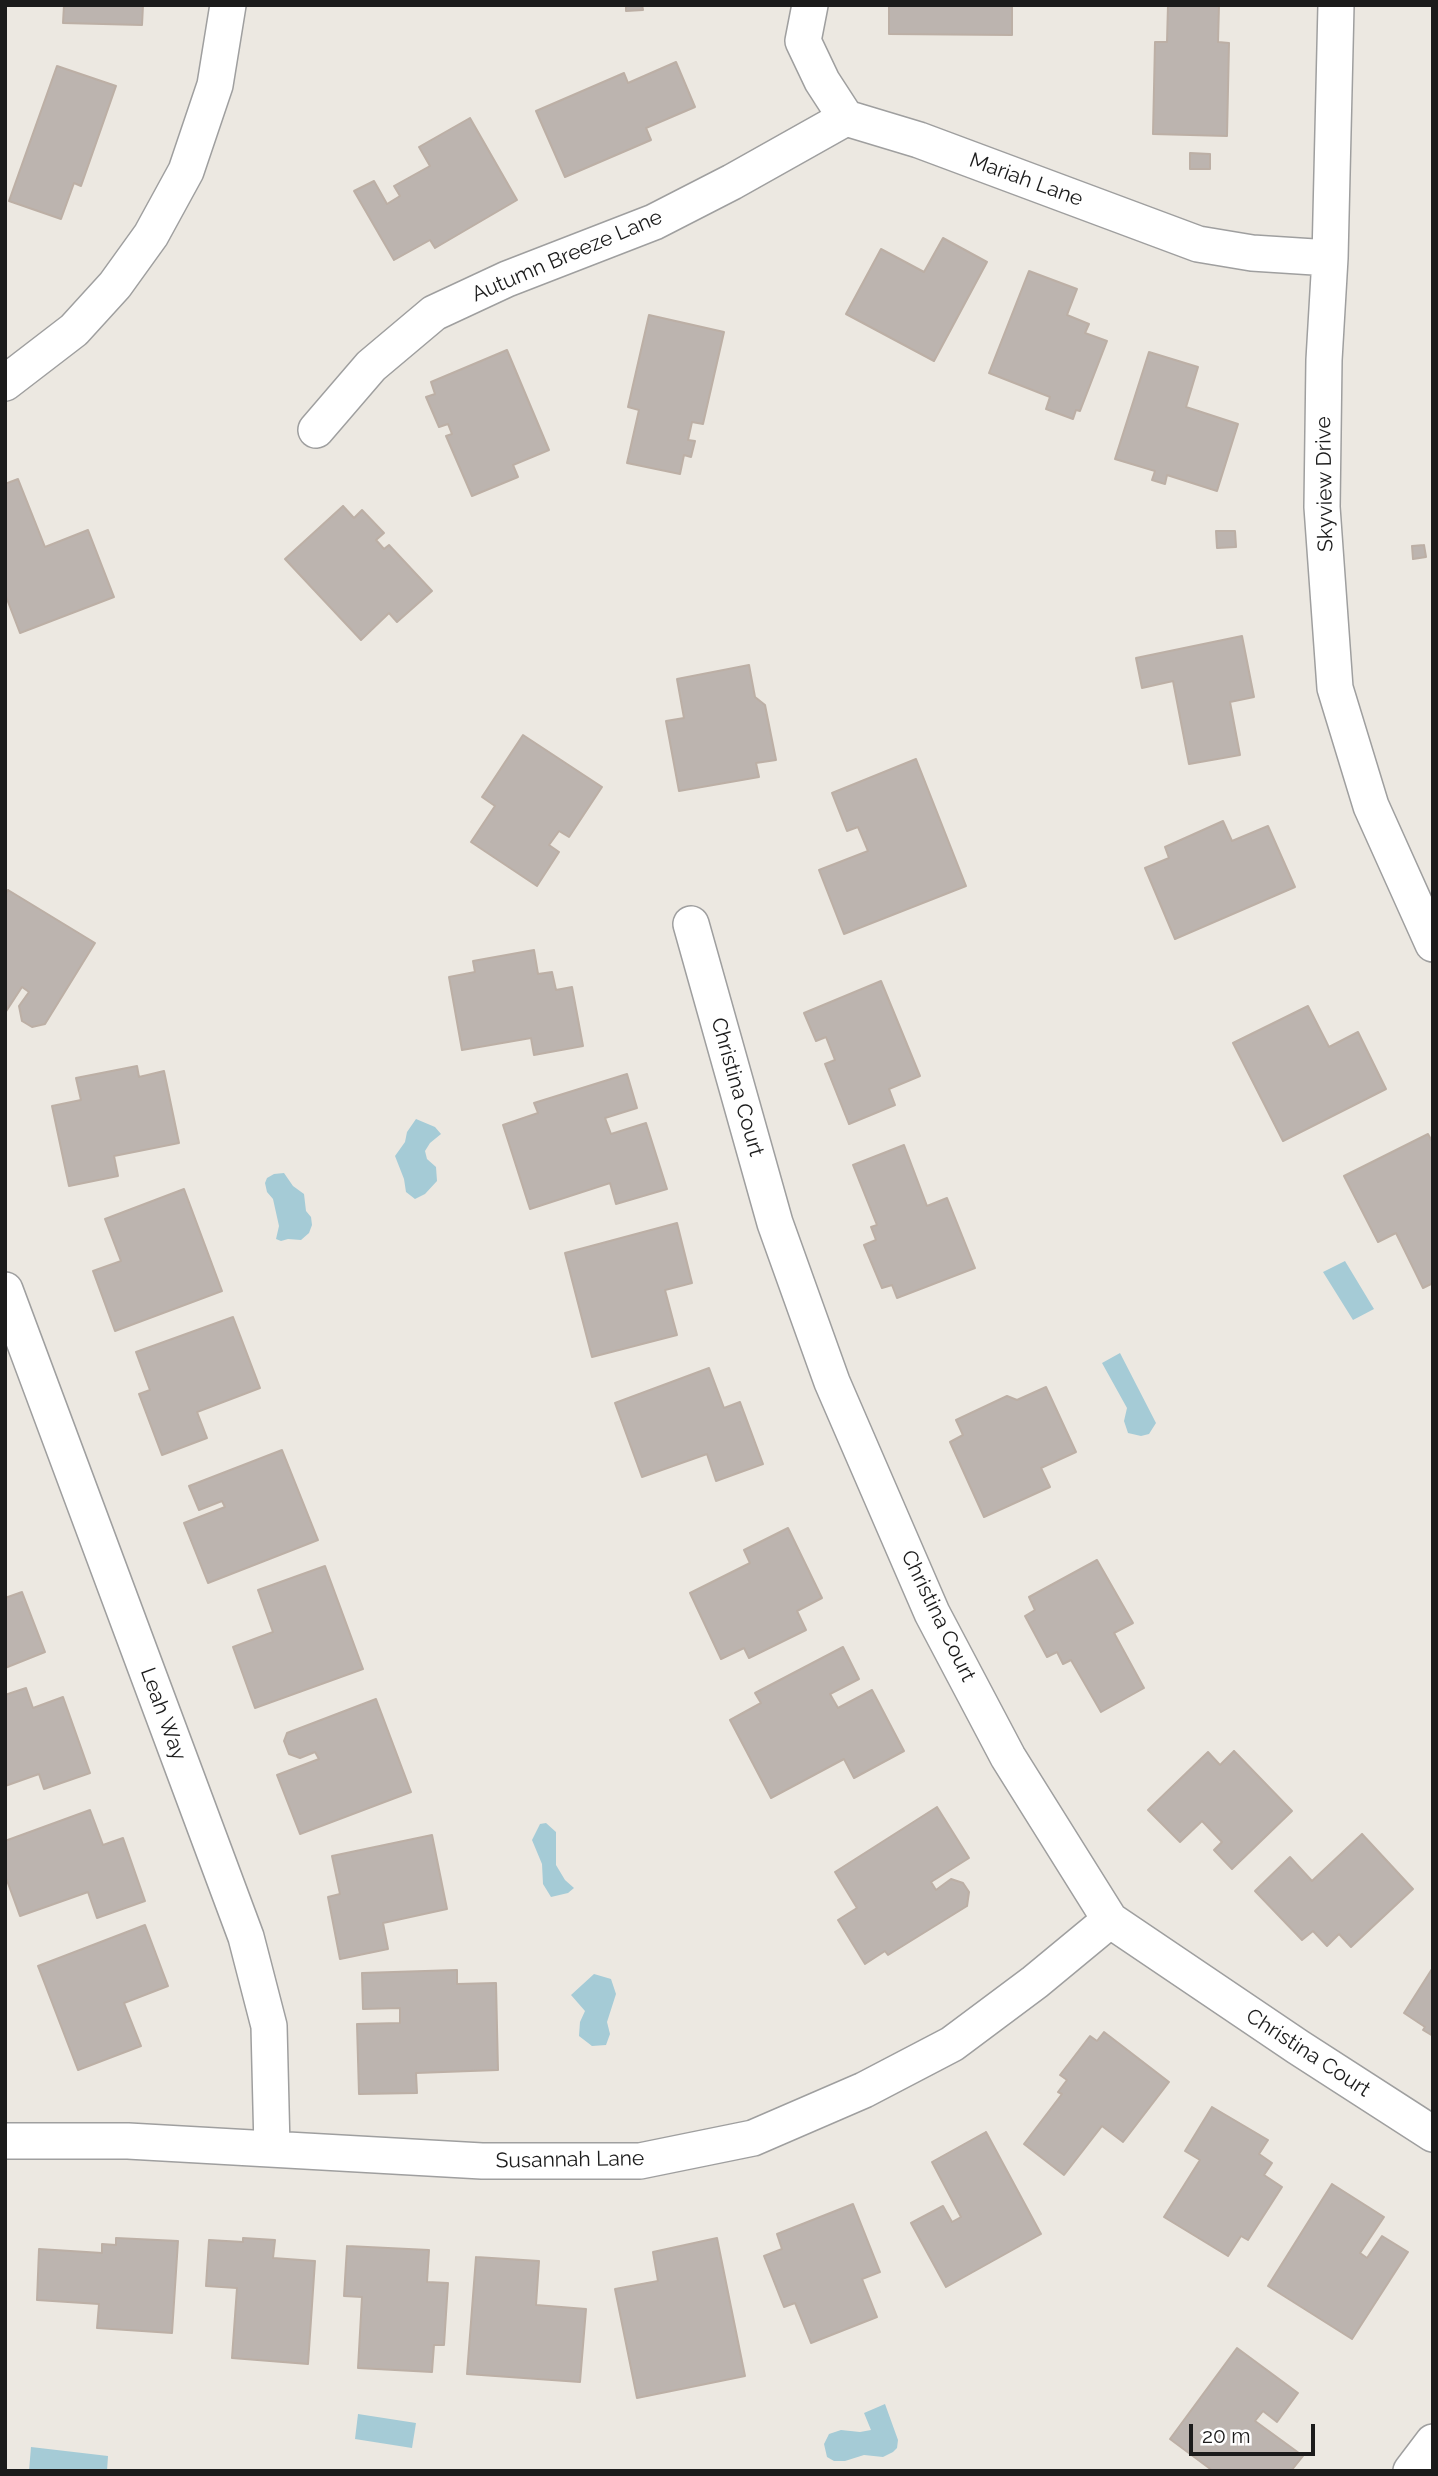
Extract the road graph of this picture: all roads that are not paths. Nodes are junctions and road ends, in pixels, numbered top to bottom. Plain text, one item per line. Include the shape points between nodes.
1 (228, 5) edge
2 (810, 5) edge
3 (1336, 5) edge
4 (846, 118) junction
5 (1330, 258) junction
6 (5, 383) edge
7 (316, 430) dead end
8 (691, 924) dead end
9 (1433, 944) edge
10 (5, 1290) edge
11 (1110, 1920) junction
12 (1433, 2134) edge
13 (5, 2141) edge
14 (272, 2148) junction
15 (1433, 2442) edge
16 (1411, 2471) edge

1 - 6 street via 215,85 203,122 186,171 151,235 115,285 74,330
2 - 4 street via 803,41
3 - 5 street, Skyview Drive
4 - 5 street, Mariah Lane via 919,140 1198,244
4 - 7 street, Autumn Breeze Lane via 654,222 507,279 434,313 371,366
5 - 9 street, Skyview Drive via 1322,507 1335,688 1371,806
8 - 11 street, Christina Court via 775,1223 832,1382 932,1613 1008,1757
10 - 14 street, Leah Way via 246,1937 269,2026
11 - 12 street, Christina Court
11 - 14 street, Susannah Lane via 951,2044 864,2090 753,2138 640,2161 482,2161
13 - 14 street, Susannah Lane
15 - 16 street

